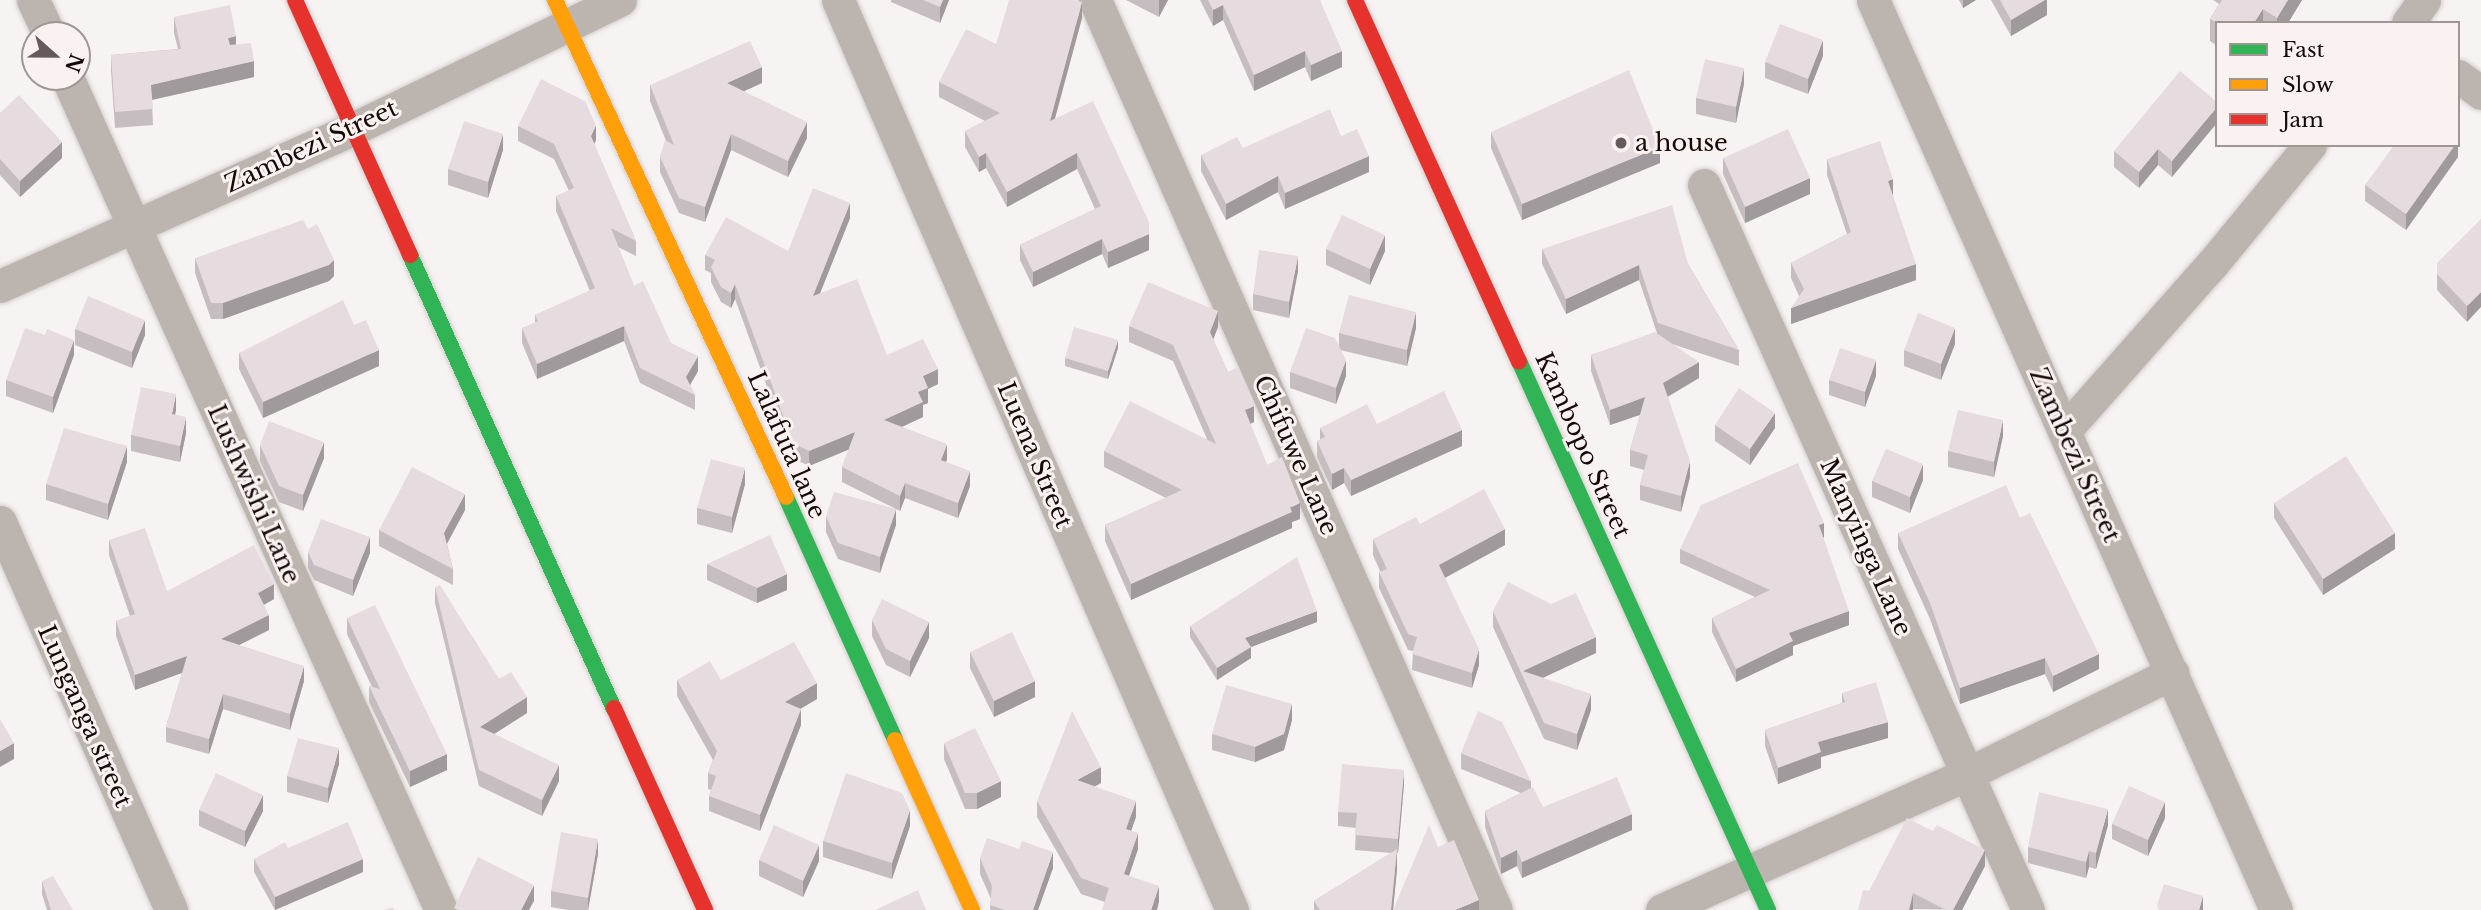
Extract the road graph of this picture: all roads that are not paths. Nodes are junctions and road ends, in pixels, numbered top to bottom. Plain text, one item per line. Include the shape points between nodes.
1 (33, 0) edge
2 (295, 0) edge
3 (620, 0) edge
4 (838, 0) edge
5 (1095, 0) edge
6 (1355, 0) edge
7 (1872, 0) edge
8 (2424, 0) edge
9 (561, 12) edge
10 (43, 21) edge
11 (2410, 21) edge
12 (2460, 77) edge
13 (73, 91) edge
14 (2481, 93) edge
15 (353, 129) junction
16 (2307, 147) edge
17 (1704, 185) dead end
18 (134, 228) junction
19 (0, 286) edge
20 (2065, 430) junction
21 (0, 522) edge
22 (2172, 673) junction
23 (1968, 775) junction
24 (1751, 870) junction
25 (171, 910) edge
26 (441, 910) edge
27 (705, 910) edge
28 (972, 910) edge
29 (1232, 910) edge
30 (1496, 910) edge
31 (1662, 910) edge
32 (1768, 910) edge
33 (2028, 910) edge
34 (2276, 910) edge

1 - 10 street
2 - 15 street
3 - 9 street, Zambezi Street
4 - 29 street, Luena Street
5 - 30 street, Chifuwe Lane
6 - 24 street, Kambopo Street
7 - 20 street, Zambezi Street
8 - 11 street
9 - 15 street, Zambezi Street
9 - 28 street, Lalafuta lane
12 - 14 street
13 - 18 street, Lushwishi Lane
15 - 18 street, Zambezi Street
15 - 27 street
16 - 20 street via 2213,263
17 - 23 street, Manyinga Lane
18 - 19 street, Zambezi Street
18 - 26 street, Lushwishi Lane
20 - 22 street, Zambezi Street
21 - 25 street, Lunganga street
22 - 23 street
22 - 34 street, Zambezi Street
23 - 24 street
23 - 33 street, Manyinga Lane
24 - 31 street
24 - 32 street, Kambopo Street

